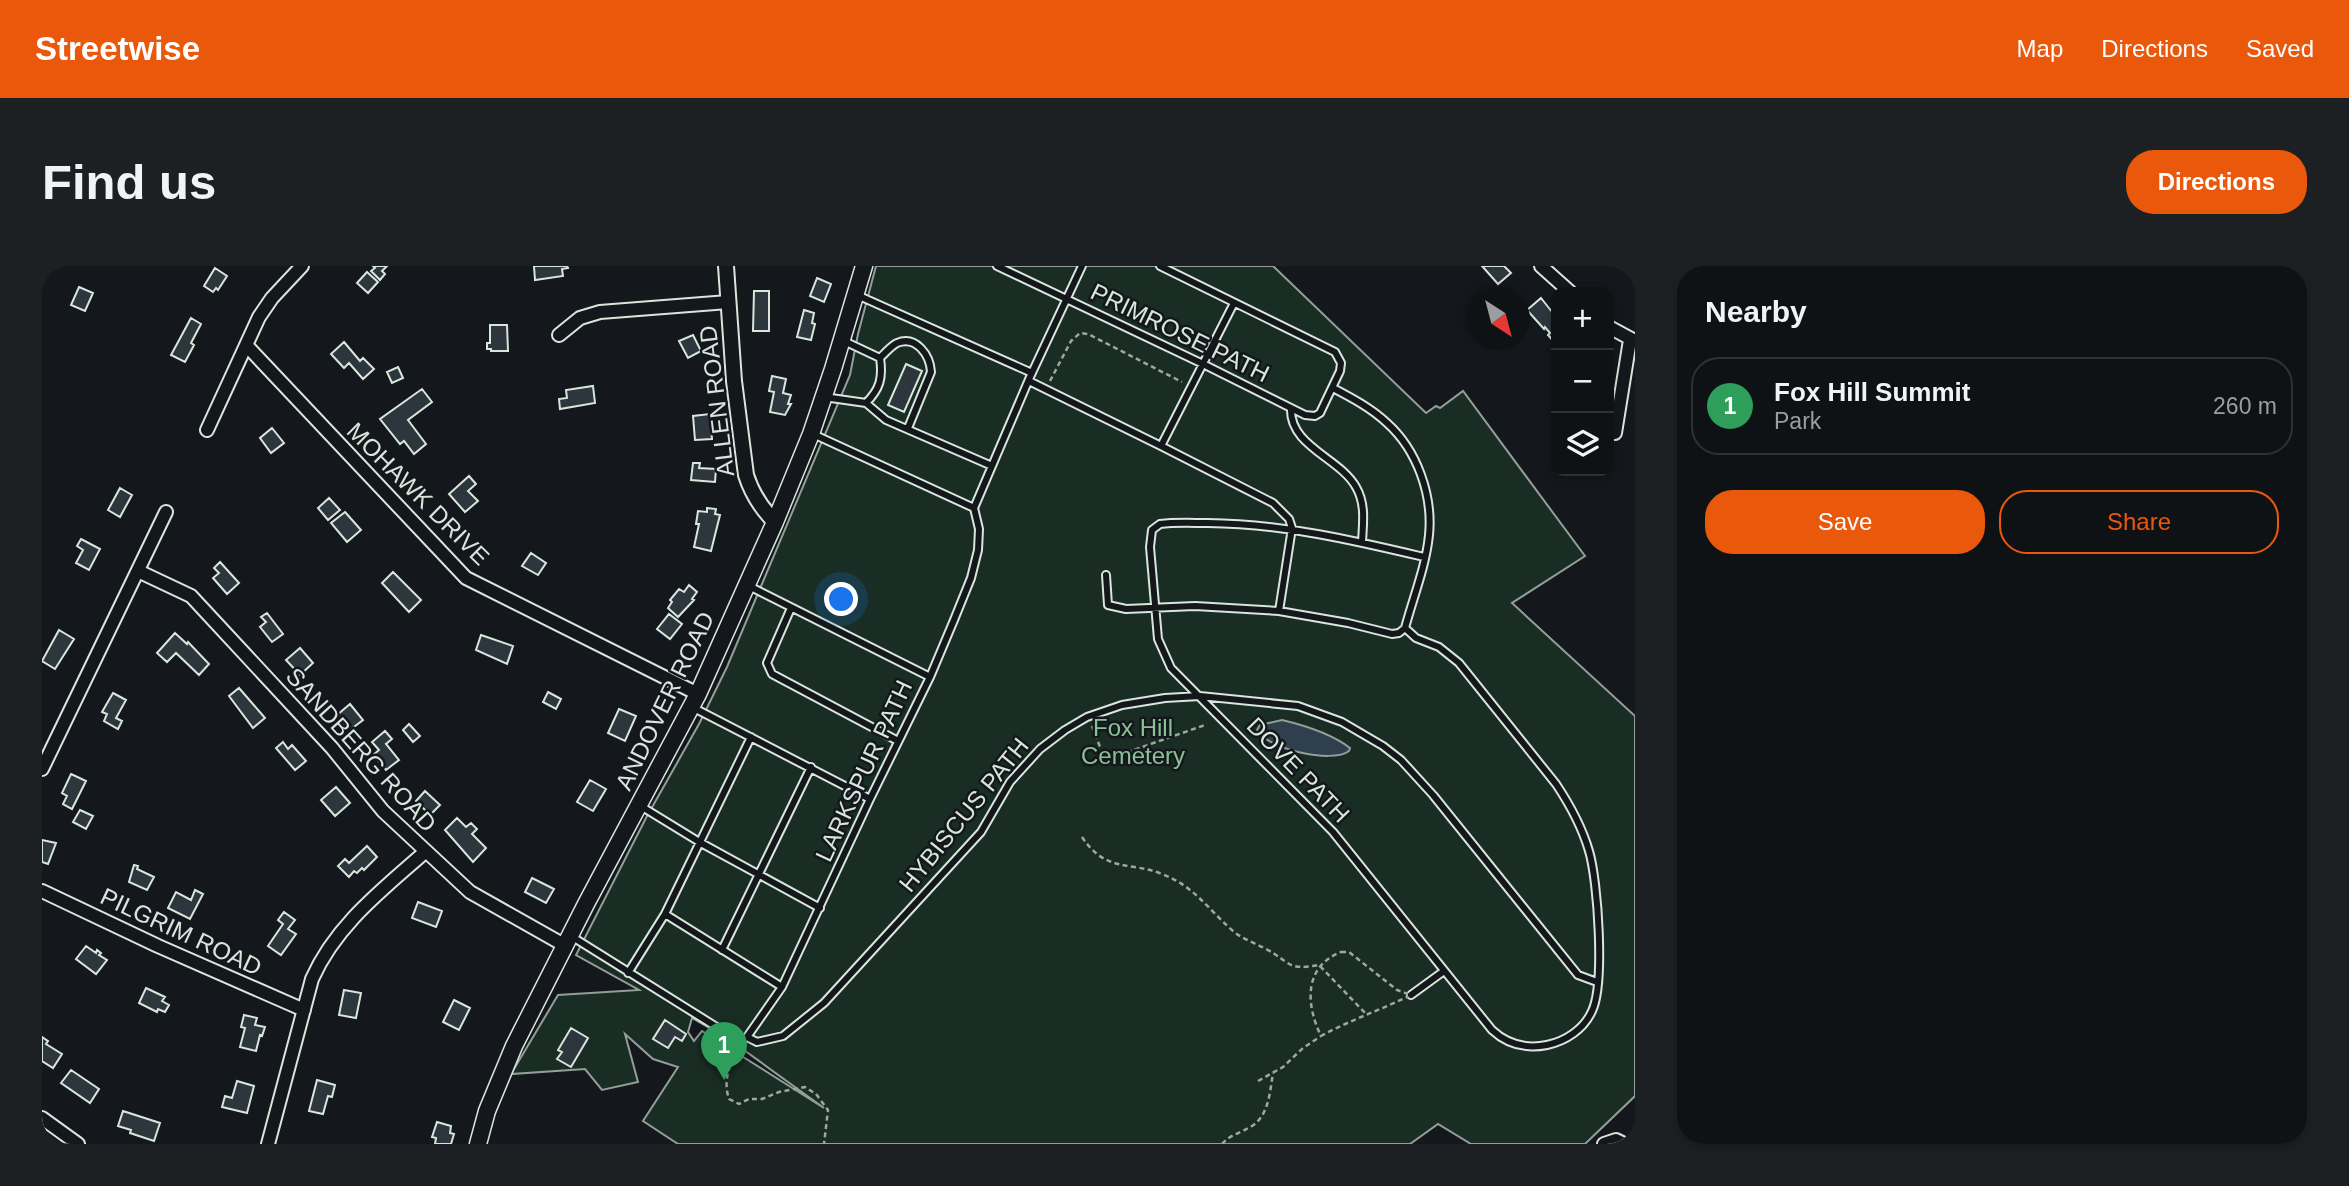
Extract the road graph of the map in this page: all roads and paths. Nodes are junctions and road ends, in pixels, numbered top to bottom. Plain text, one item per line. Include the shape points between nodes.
1 (302, 266) edge
2 (726, 266) edge
3 (863, 266) edge
4 (997, 266) edge
5 (1082, 266) edge
6 (1160, 266) edge
7 (1541, 266) edge
8 (1564, 287) edge
9 (855, 294) junction
10 (1067, 299) junction
11 (729, 302) junction
12 (1234, 303) junction
13 (1614, 330) edge
14 (559, 335) dead end
15 (842, 340) junction
16 (1632, 341) edge
17 (246, 345) junction
18 (880, 358) junction
19 (1203, 364) junction
20 (1031, 377) junction
21 (1191, 387) junction
22 (1333, 388) junction
23 (1046, 389) junction
24 (824, 397) junction
25 (866, 403) junction
26 (1291, 408) junction
27 (908, 428) junction
28 (207, 430) dead end
29 (1615, 433) dead end
30 (811, 434) junction
31 (1161, 446) junction
32 (992, 467) junction
33 (974, 508) junction
34 (166, 512) dead end
35 (775, 522) junction
36 (1292, 528) junction
37 (1362, 542) junction
38 (1424, 557) junction
39 (138, 571) junction
40 (1106, 575) dead end
41 (747, 585) junction
42 (1156, 607) junction
43 (791, 608) junction
44 (1279, 611) junction
45 (1405, 628) junction
46 (930, 677) junction
47 (1200, 695) junction
48 (695, 700) junction
49 (1089, 716) junction
50 (1205, 725) dead end
51 (751, 737) junction
52 (898, 741) junction
53 (811, 767) junction
54 (42, 769) edge
55 (870, 799) junction
56 (639, 805) junction
57 (1082, 837) dead end
58 (701, 843) junction
59 (425, 852) junction
60 (759, 875) junction
61 (42, 891) edge
62 (820, 908) junction
63 (665, 914) junction
64 (567, 940) junction
65 (722, 950) junction
66 (1319, 965) junction
67 (1444, 971) junction
68 (628, 973) junction
69 (1597, 982) junction
70 (782, 987) junction
71 (1411, 995) junction
72 (304, 1010) junction
73 (1366, 1014) junction
74 (1321, 1036) junction
75 (747, 1037) junction
76 (739, 1040) junction
77 (1273, 1073) junction
78 (1258, 1081) dead end
79 (42, 1118) edge
80 (78, 1144) edge
81 (268, 1144) edge
82 (478, 1144) edge
83 (824, 1144) edge
84 (1222, 1144) edge

1 - 17 street via 271,298
2 - 11 street, ALLEN ROAD
3 - 9 main road, ANDOVER ROAD
4 - 10 lane, PRIMROSE PATH
5 - 10 lane
6 - 12 lane
7 - 8 street
9 - 15 main road, ANDOVER ROAD
9 - 20 lane
10 - 19 lane, PRIMROSE PATH
10 - 20 lane
11 - 14 street via 600,312 580,318
11 - 35 street, ALLEN ROAD via 746,475 756,499
12 - 19 lane
12 - 22 lane via 1335,352 1341,367
13 - 16 street
15 - 18 lane
15 - 24 main road, ANDOVER ROAD
16 - 29 street
17 - 28 street
17 - 48 street, MOHAWK DRIVE via 466,578
18 - 25 lane via 880,385
18 - 27 lane via 893,345 908,341 916,343 930,362 931,372
19 - 21 lane
19 - 26 lane, PRIMROSE PATH
20 - 23 lane
20 - 32 lane
21 - 23 path via 1080,332
21 - 31 lane
22 - 26 lane, PRIMROSE PATH via 1315,416
22 - 38 lane via 1388,423 1417,465 1430,512
23 - 31 lane
24 - 25 lane
24 - 30 main road, ANDOVER ROAD
25 - 27 lane via 886,420
26 - 37 lane via 1301,436 1339,466 1356,487 1364,512
27 - 32 lane
30 - 33 lane
30 - 35 main road, ANDOVER ROAD
31 - 36 lane via 1273,503
32 - 33 lane
33 - 46 lane, LARKSPUR PATH via 979,529 974,569
34 - 39 street
35 - 41 main road, ANDOVER ROAD
36 - 37 lane
36 - 42 lane, DOVE PATH via 1157,525 1151,534
36 - 44 lane
37 - 38 lane
38 - 45 lane
39 - 54 street
39 - 59 street, SANDBERG ROAD via 191,596
40 - 42 lane via 1108,606
41 - 43 lane
41 - 48 main road, ANDOVER ROAD
42 - 44 lane
42 - 47 lane, DOVE PATH via 1163,654
43 - 46 lane
43 - 52 lane via 767,663 772,674
44 - 45 lane via 1392,634
45 - 69 lane via 1446,651 1466,669 1567,800 1594,873
46 - 52 lane, LARKSPUR PATH
47 - 49 lane, HYBISCUS PATH via 1122,705
47 - 67 lane, DOVE PATH via 1332,832
47 - 69 lane, HYBISCUS PATH via 1298,706 1342,722 1382,746 1433,795 1578,975
48 - 51 lane
48 - 56 main road, ANDOVER ROAD
49 - 50 path via 1105,760
49 - 75 lane, HYBISCUS PATH via 1022,766 981,832 824,1003 783,1036 757,1042
51 - 53 lane
51 - 58 lane
52 - 55 lane, LARKSPUR PATH
53 - 55 lane
53 - 60 lane
55 - 62 lane, LARKSPUR PATH
56 - 58 lane
56 - 64 main road, ANDOVER ROAD
57 - 66 path via 1115,865 1159,872 1177,880 1208,903 1235,933 1292,967
58 - 60 lane
58 - 63 lane
59 - 64 street, SANDBERG ROAD via 470,892
59 - 72 street via 340,931 321,958
60 - 62 lane
60 - 65 lane
61 - 72 street, PILGRIM ROAD
62 - 70 lane, LARKSPUR PATH
63 - 65 lane
63 - 68 lane
64 - 68 lane
64 - 82 main road, ANDOVER ROAD via 498,1082
65 - 70 lane
66 - 71 path via 1341,952 1349,953 1397,990
66 - 73 path
66 - 74 path via 1311,998
67 - 69 lane, DOVE PATH via 1488,1027 1521,1046 1561,1041 1576,1031 1595,1003
67 - 71 lane
68 - 76 lane
70 - 75 lane, LARKSPUR PATH
71 - 73 path
72 - 81 street
73 - 74 path
74 - 77 path
75 - 76 lane
76 - 83 path via 726,1077 729,1099 739,1104 799,1087 812,1090 828,1110
77 - 78 path
77 - 84 path via 1270,1098 1259,1119
79 - 80 street

